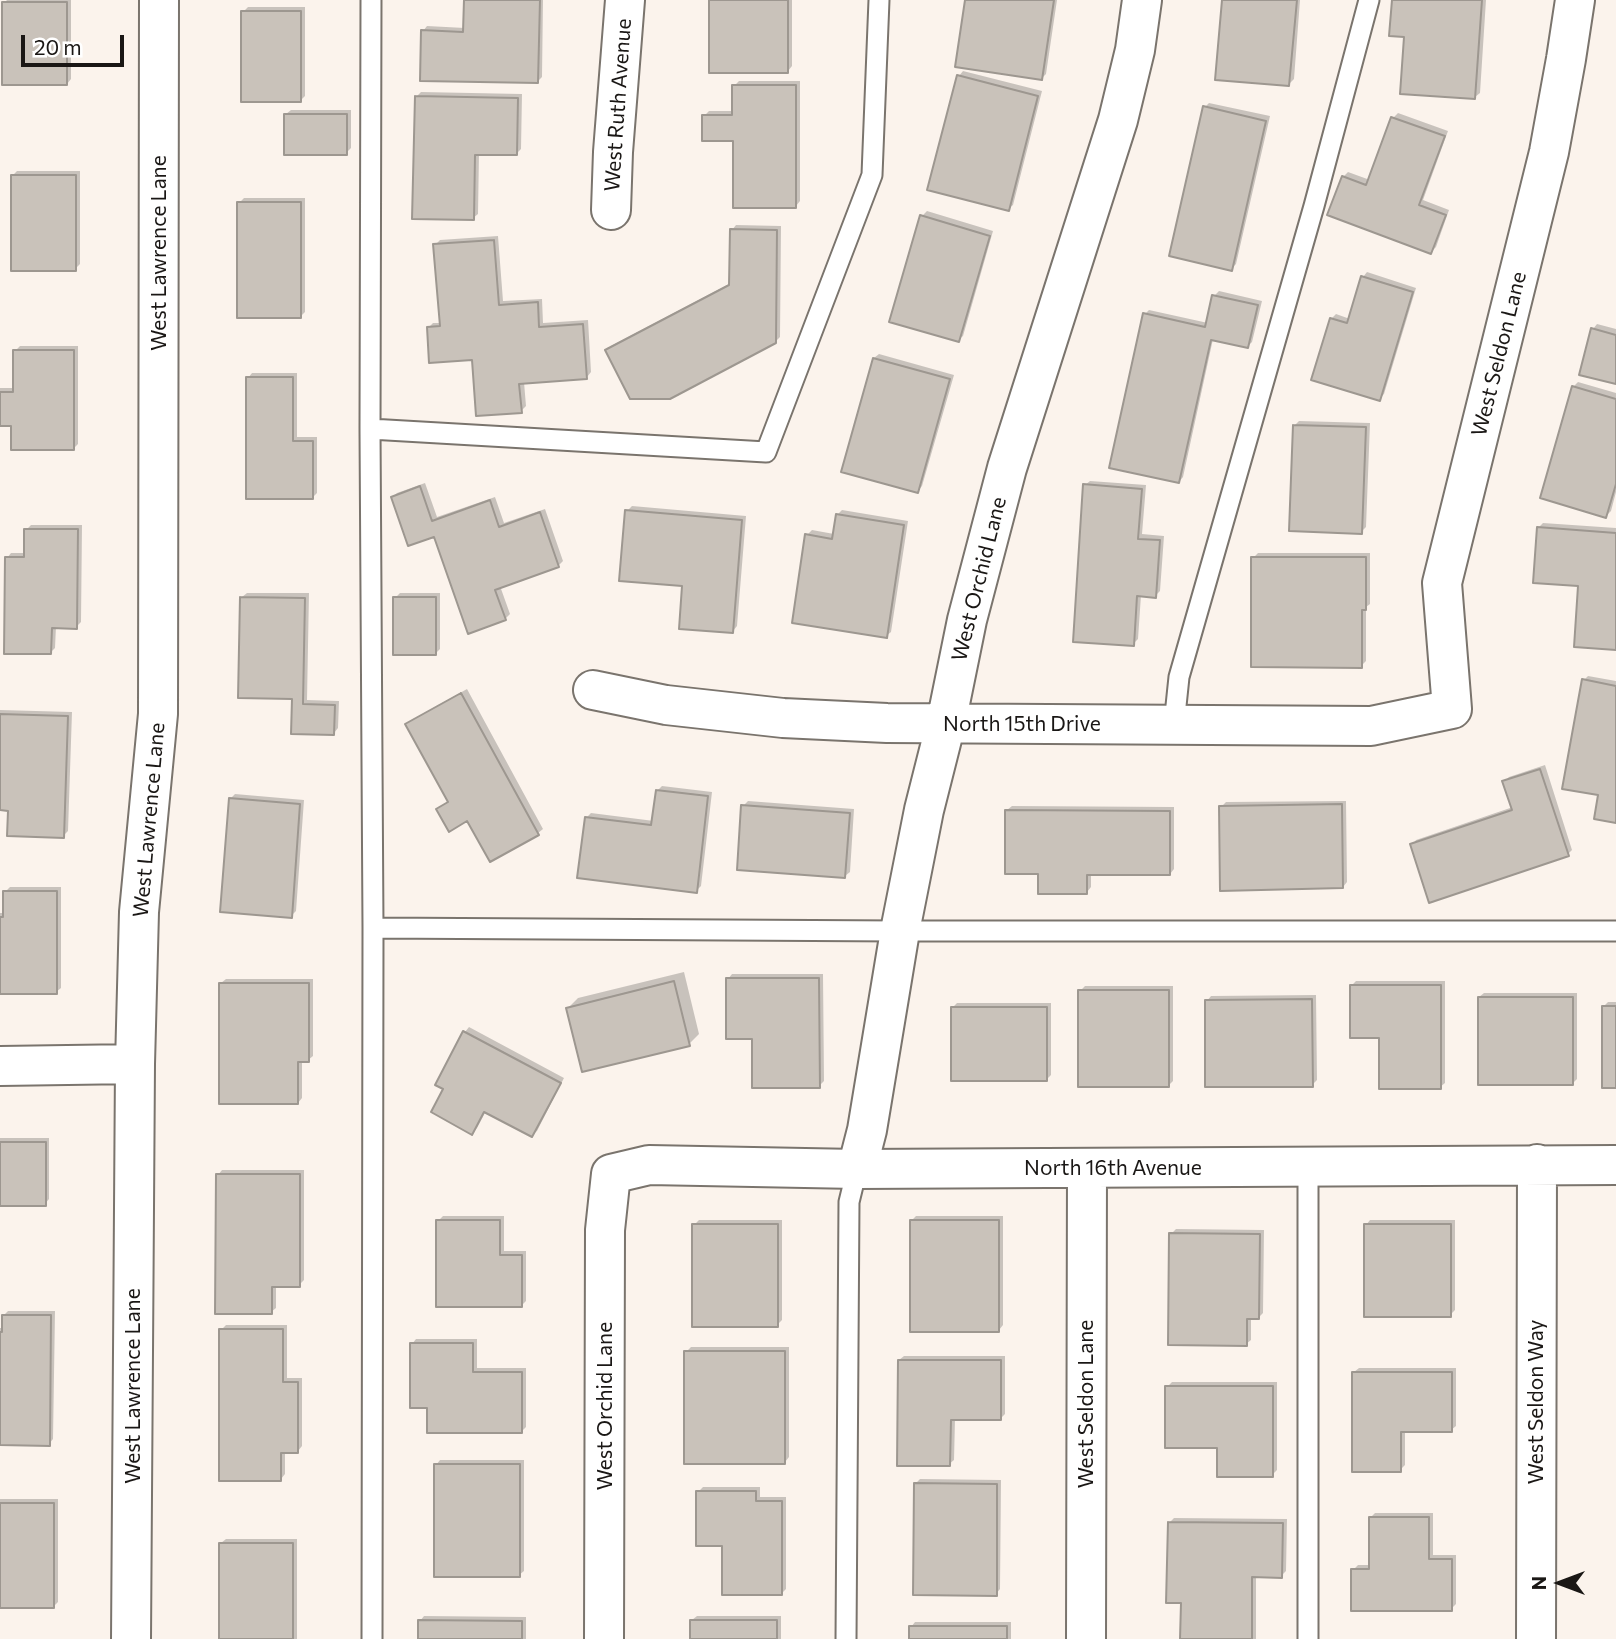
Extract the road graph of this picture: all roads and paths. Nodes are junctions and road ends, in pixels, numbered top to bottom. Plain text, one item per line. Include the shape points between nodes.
1 (159, 0) edge
2 (371, 0) edge
3 (625, 0) edge
4 (879, 0) edge
5 (1142, 0) edge
6 (1368, 0) edge
7 (1575, 0) edge
8 (611, 211) dead end
9 (370, 429) junction
10 (593, 690) dead end
11 (1452, 709) joint
12 (946, 723) junction
13 (1174, 725) junction
14 (373, 928) junction
15 (1616, 930) edge
16 (900, 931) junction
17 (135, 1064) junction
18 (0, 1066) edge
19 (1537, 1164) junction
20 (1616, 1165) edge
21 (1308, 1167) junction
22 (858, 1168) junction
23 (1087, 1168) junction
24 (611, 1174) joint
25 (131, 1639) edge
26 (372, 1639) edge
27 (604, 1639) edge
28 (846, 1639) edge
29 (1086, 1639) edge
30 (1308, 1639) edge
31 (1536, 1639) edge

1 - 17 street, West Lawrence Lane via 158,714 139,912
2 - 9 lane
3 - 8 street, West Ruth Avenue
4 - 9 lane via 872,174 766,452
5 - 12 street, West Orchid Lane via 1118,120 1007,468
6 - 13 lane via 1179,677
7 - 11 street, West Seldon Lane via 1549,152 1442,583
9 - 14 lane
10 - 12 street, North 15th Drive via 666,705 783,718
11 - 13 street, North 15th Drive via 1371,726
12 - 13 street, North 15th Drive
12 - 16 street, West Orchid Lane
14 - 16 lane
14 - 26 lane
15 - 16 lane
16 - 22 street, West Orchid Lane
17 - 18 street
17 - 25 street, West Lawrence Lane
19 - 20 street, North 16th Avenue
19 - 21 street, North 16th Avenue
19 - 31 street, West Seldon Way
21 - 23 street, North 16th Avenue
21 - 30 lane
22 - 23 street, North 16th Avenue
22 - 24 street, North 16th Avenue via 649,1165
22 - 28 lane via 849,1202
23 - 29 street, West Seldon Lane
24 - 27 street, West Orchid Lane via 605,1230

